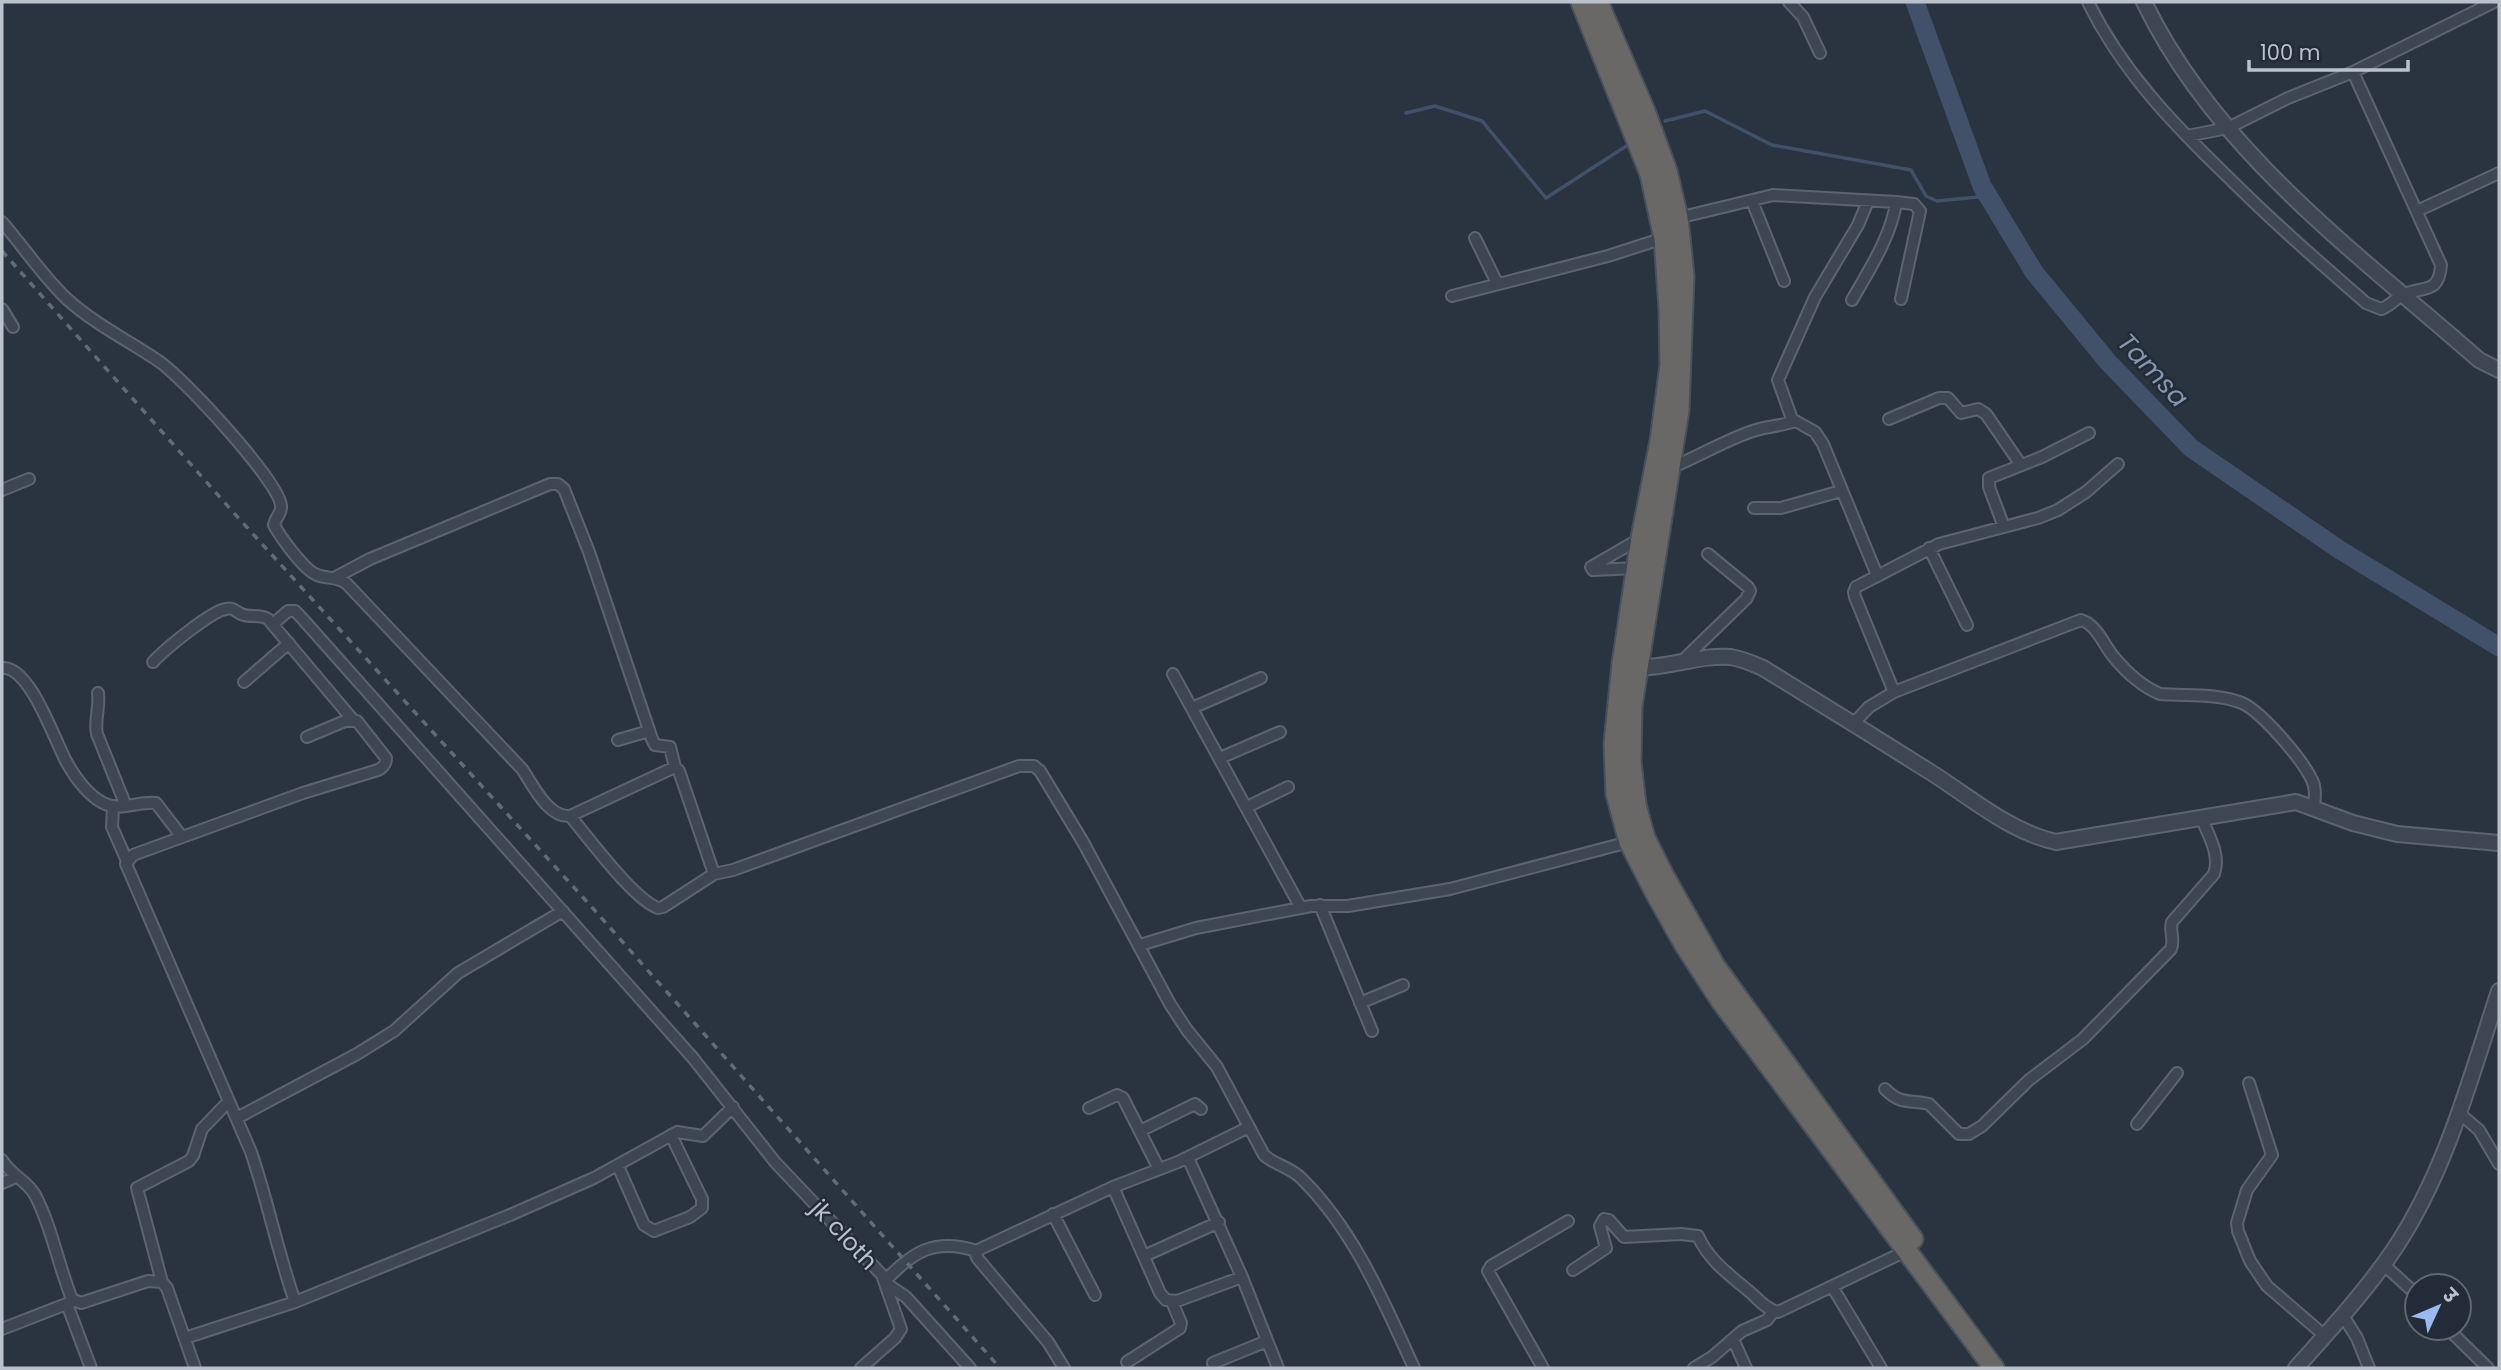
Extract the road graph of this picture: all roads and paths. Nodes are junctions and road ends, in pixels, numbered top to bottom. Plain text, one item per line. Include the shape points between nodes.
1 (1581, 2) edge
2 (1598, 2) edge
3 (1789, 2) edge
4 (2088, 2) edge
5 (2144, 2) edge
6 (2486, 3) edge
7 (1820, 53) dead end
8 (2353, 72) junction
9 (2228, 128) junction
10 (2187, 136) junction
11 (2499, 173) edge
12 (1752, 201) junction
13 (1868, 201) junction
14 (1896, 202) junction
15 (2417, 211) junction
16 (1678, 218) junction
17 (2, 222) edge
18 (1475, 238) dead end
19 (1664, 238) junction
20 (1784, 281) dead end
21 (1497, 283) junction
22 (2404, 294) junction
23 (1452, 296) dead end
24 (1901, 299) dead end
25 (1852, 300) dead end
26 (2, 309) edge
27 (13, 327) dead end
28 (2499, 370) edge
29 (1889, 419) dead end
30 (1795, 421) junction
31 (2089, 433) dead end
32 (2119, 464) dead end
33 (2021, 465) junction
34 (1670, 468) junction
35 (29, 479) dead end
36 (2, 490) edge
37 (1841, 491) junction
38 (1755, 508) dead end
39 (2004, 527) junction
40 (1642, 538) junction
41 (1930, 548) junction
42 (1708, 554) dead end
43 (1637, 568) junction
44 (1877, 575) junction
45 (337, 577) junction
46 (273, 624) junction
47 (1967, 625) dead end
48 (289, 643) junction
49 (153, 662) dead end
50 (1679, 664) junction
51 (1630, 667) junction
52 (2, 668) edge
53 (1173, 674) dead end
54 (1261, 678) dead end
55 (244, 682) dead end
56 (1894, 692) junction
57 (98, 693) dead end
58 (1192, 708) junction
59 (353, 720) junction
60 (1853, 724) junction
61 (649, 731) junction
62 (1280, 732) dead end
63 (307, 737) dead end
64 (618, 740) dead end
65 (1220, 758) junction
66 (675, 767) junction
67 (1288, 787) dead end
68 (126, 806) junction
69 (113, 807) junction
70 (1247, 807) junction
71 (2314, 807) junction
72 (570, 816) junction
73 (2201, 817) junction
74 (182, 837) junction
75 (1629, 842) junction
76 (2499, 843) edge
77 (128, 861) junction
78 (714, 874) junction
79 (1320, 905) junction
80 (1301, 908) junction
81 (563, 911) junction
82 (1140, 945) junction
83 (1404, 985) dead end
84 (2499, 991) edge
85 (1360, 1003) junction
86 (1371, 1031) dead end
87 (2177, 1073) dead end
88 (2249, 1083) dead end
89 (1885, 1089) dead end
90 (229, 1101) junction
91 (733, 1107) junction
92 (1089, 1108) dead end
93 (1202, 1109) dead end
94 (2459, 1112) junction
95 (237, 1118) junction
96 (2137, 1125) dead end
97 (1249, 1127) junction
98 (1140, 1130) junction
99 (671, 1135) junction
100 (1188, 1158) junction
101 (2, 1160) edge
102 (2499, 1164) edge
103 (618, 1166) junction
104 (1159, 1169) junction
105 (16, 1177) junction
106 (2, 1183) edge
107 (1113, 1187) junction
108 (1053, 1214) junction
109 (1219, 1222) junction
110 (1568, 1222) dead end
111 (977, 1251) junction
112 (1906, 1251) junction
113 (1144, 1256) junction
114 (2383, 1264) junction
115 (1573, 1270) dead end
116 (1242, 1276) junction
117 (162, 1282) junction
118 (886, 1282) junction
119 (2403, 1283) edge
120 (1832, 1288) junction
121 (1095, 1295) dead end
122 (71, 1302) junction
123 (295, 1302) junction
124 (1172, 1302) junction
125 (1773, 1312) junction
126 (2342, 1314) junction
127 (2, 1329) edge
128 (2325, 1336) junction
129 (185, 1338) junction
130 (1733, 1339) junction
131 (1267, 1341) junction
132 (2461, 1342) edge
133 (1126, 1362) dead end
134 (1213, 1363) dead end
135 (91, 1368) edge
136 (195, 1368) edge
137 (861, 1368) edge
138 (970, 1368) edge
139 (1064, 1368) edge
140 (1278, 1368) edge
141 (1414, 1368) edge
142 (1544, 1368) edge
143 (1694, 1368) edge
144 (1746, 1368) edge
145 (1881, 1368) edge
146 (1994, 1368) edge
147 (2008, 1368) edge
148 (2297, 1368) edge
149 (2369, 1368) edge
150 (2488, 1368) edge

1 - 19 highway via 1650,174
2 - 16 highway via 1654,135
3 - 7 street via 1803,17
4 - 10 street via 2132,75
5 - 9 street via 2160,36
6 - 8 street
8 - 9 street
8 - 15 street
9 - 10 street
9 - 22 street via 2265,170
10 - 22 street via 2366,303 2381,309
11 - 15 street
12 - 13 street via 1786,194
12 - 16 street
12 - 20 street
13 - 14 street
13 - 30 street via 1778,376
14 - 24 street via 1914,204 1920,211
14 - 25 street via 1875,258
15 - 22 street via 2441,265 2440,275 2424,291
16 - 34 highway via 1684,276 1682,372
17 - 45 street via 66,298 192,389 254,461 279,499 274,525 281,536 314,574
18 - 21 street
19 - 21 street
19 - 40 highway via 1670,365
21 - 23 street
22 - 28 street via 2479,360
26 - 27 street
29 - 33 street via 1948,398 1961,413 1978,409 1986,414
30 - 34 street via 1724,442
30 - 37 street via 1818,435
31 - 33 street
32 - 39 street via 2066,506
33 - 39 street via 1988,481
34 - 51 highway
35 - 36 street
37 - 38 street via 1782,509
37 - 44 street
39 - 41 street
40 - 43 highway
40 - 43 street via 1591,567 1597,571
41 - 44 street
41 - 47 street
42 - 50 street via 1750,591
43 - 51 highway
44 - 56 street via 1854,592
45 - 61 street via 370,559 558,484 589,552
45 - 72 street via 522,769 542,799 556,813
46 - 48 street
46 - 49 street via 261,615 244,616 227,608
46 - 81 street, jk cloth via 288,611 295,611
48 - 55 street
48 - 59 street
50 - 51 street
50 - 60 street via 1715,657 1745,660
51 - 75 highway via 1614,744 1616,794
51 - 147 highway via 1635,794 1645,838 1664,876 1716,965
52 - 69 street via 13,669 25,683 79,780 97,799
53 - 58 street
54 - 58 street
56 - 60 street via 1869,707
56 - 71 street via 2074,622 2086,622 2120,664 2153,691 2225,698 2257,713 2308,772 2314,786
57 - 68 street via 97,734
58 - 65 street
59 - 63 street
59 - 74 street via 362,724 386,758 383,768
60 - 73 street via 2013,826 2041,839 2069,841
61 - 64 street
61 - 66 street via 655,745 670,747
62 - 65 street
65 - 70 street
66 - 72 street
66 - 78 street
67 - 70 street
68 - 69 street
68 - 74 street via 156,803
69 - 77 street via 112,827
70 - 80 street
71 - 73 street via 2296,802
71 - 76 street via 2397,834
72 - 78 street via 651,906 663,907
73 - 89 street via 2216,866 2172,922 2171,949 2091,1031 2029,1080 1988,1121 1969,1134 1959,1134 1929,1104 1898,1100
74 - 77 street
75 - 79 street via 1450,889 1348,906
75 - 112 highway via 1672,924 1721,1001
77 - 90 street
78 - 82 street via 1018,766 1034,766
79 - 80 street
79 - 85 street
80 - 82 street via 1176,933
81 - 91 street, jk cloth
81 - 95 street via 458,973 386,1036
82 - 97 street via 1170,1004 1217,1067
83 - 85 street
84 - 94 street
85 - 86 street
87 - 96 street
88 - 128 street via 2272,1155 2247,1191 2238,1231 2267,1286
90 - 95 street
90 - 117 street via 202,1129 189,1161 137,1188
91 - 99 street via 703,1136
91 - 118 street, jk cloth via 775,1162
92 - 98 street via 1120,1096
93 - 98 street via 1195,1104
94 - 102 street via 2479,1130
94 - 114 street via 2422,1201
95 - 123 street via 260,1178
97 - 100 street
97 - 141 street via 1264,1155 1298,1175 1349,1238
98 - 104 street
99 - 103 street
99 - 103 street via 702,1199 696,1214 650,1230
100 - 104 street
100 - 109 street
101 - 105 street
103 - 123 street
104 - 107 street
105 - 106 street
105 - 122 street via 36,1197
107 - 108 street
107 - 113 street
108 - 111 street
108 - 121 street
109 - 113 street
109 - 116 street
110 - 142 street via 1488,1271
111 - 118 street via 951,1244 925,1249 906,1259
111 - 139 street via 978,1259 1048,1342
112 - 120 street
112 - 146 highway
113 - 124 street via 1160,1293
114 - 119 street
114 - 126 street
115 - 125 street via 1606,1248 1602,1221 1609,1220 1625,1237 1698,1236 1733,1281
116 - 124 street
116 - 131 street
117 - 122 street via 148,1281 85,1302
117 - 129 street
118 - 137 street, jk cloth via 901,1329
118 - 138 street
120 - 125 street
120 - 145 street
122 - 127 street
122 - 135 street
123 - 129 street
124 - 133 street via 1180,1328
125 - 130 street
126 - 128 street
126 - 149 street
128 - 148 street
129 - 136 street
130 - 143 street
130 - 144 street
131 - 134 street
131 - 140 street
132 - 150 street

